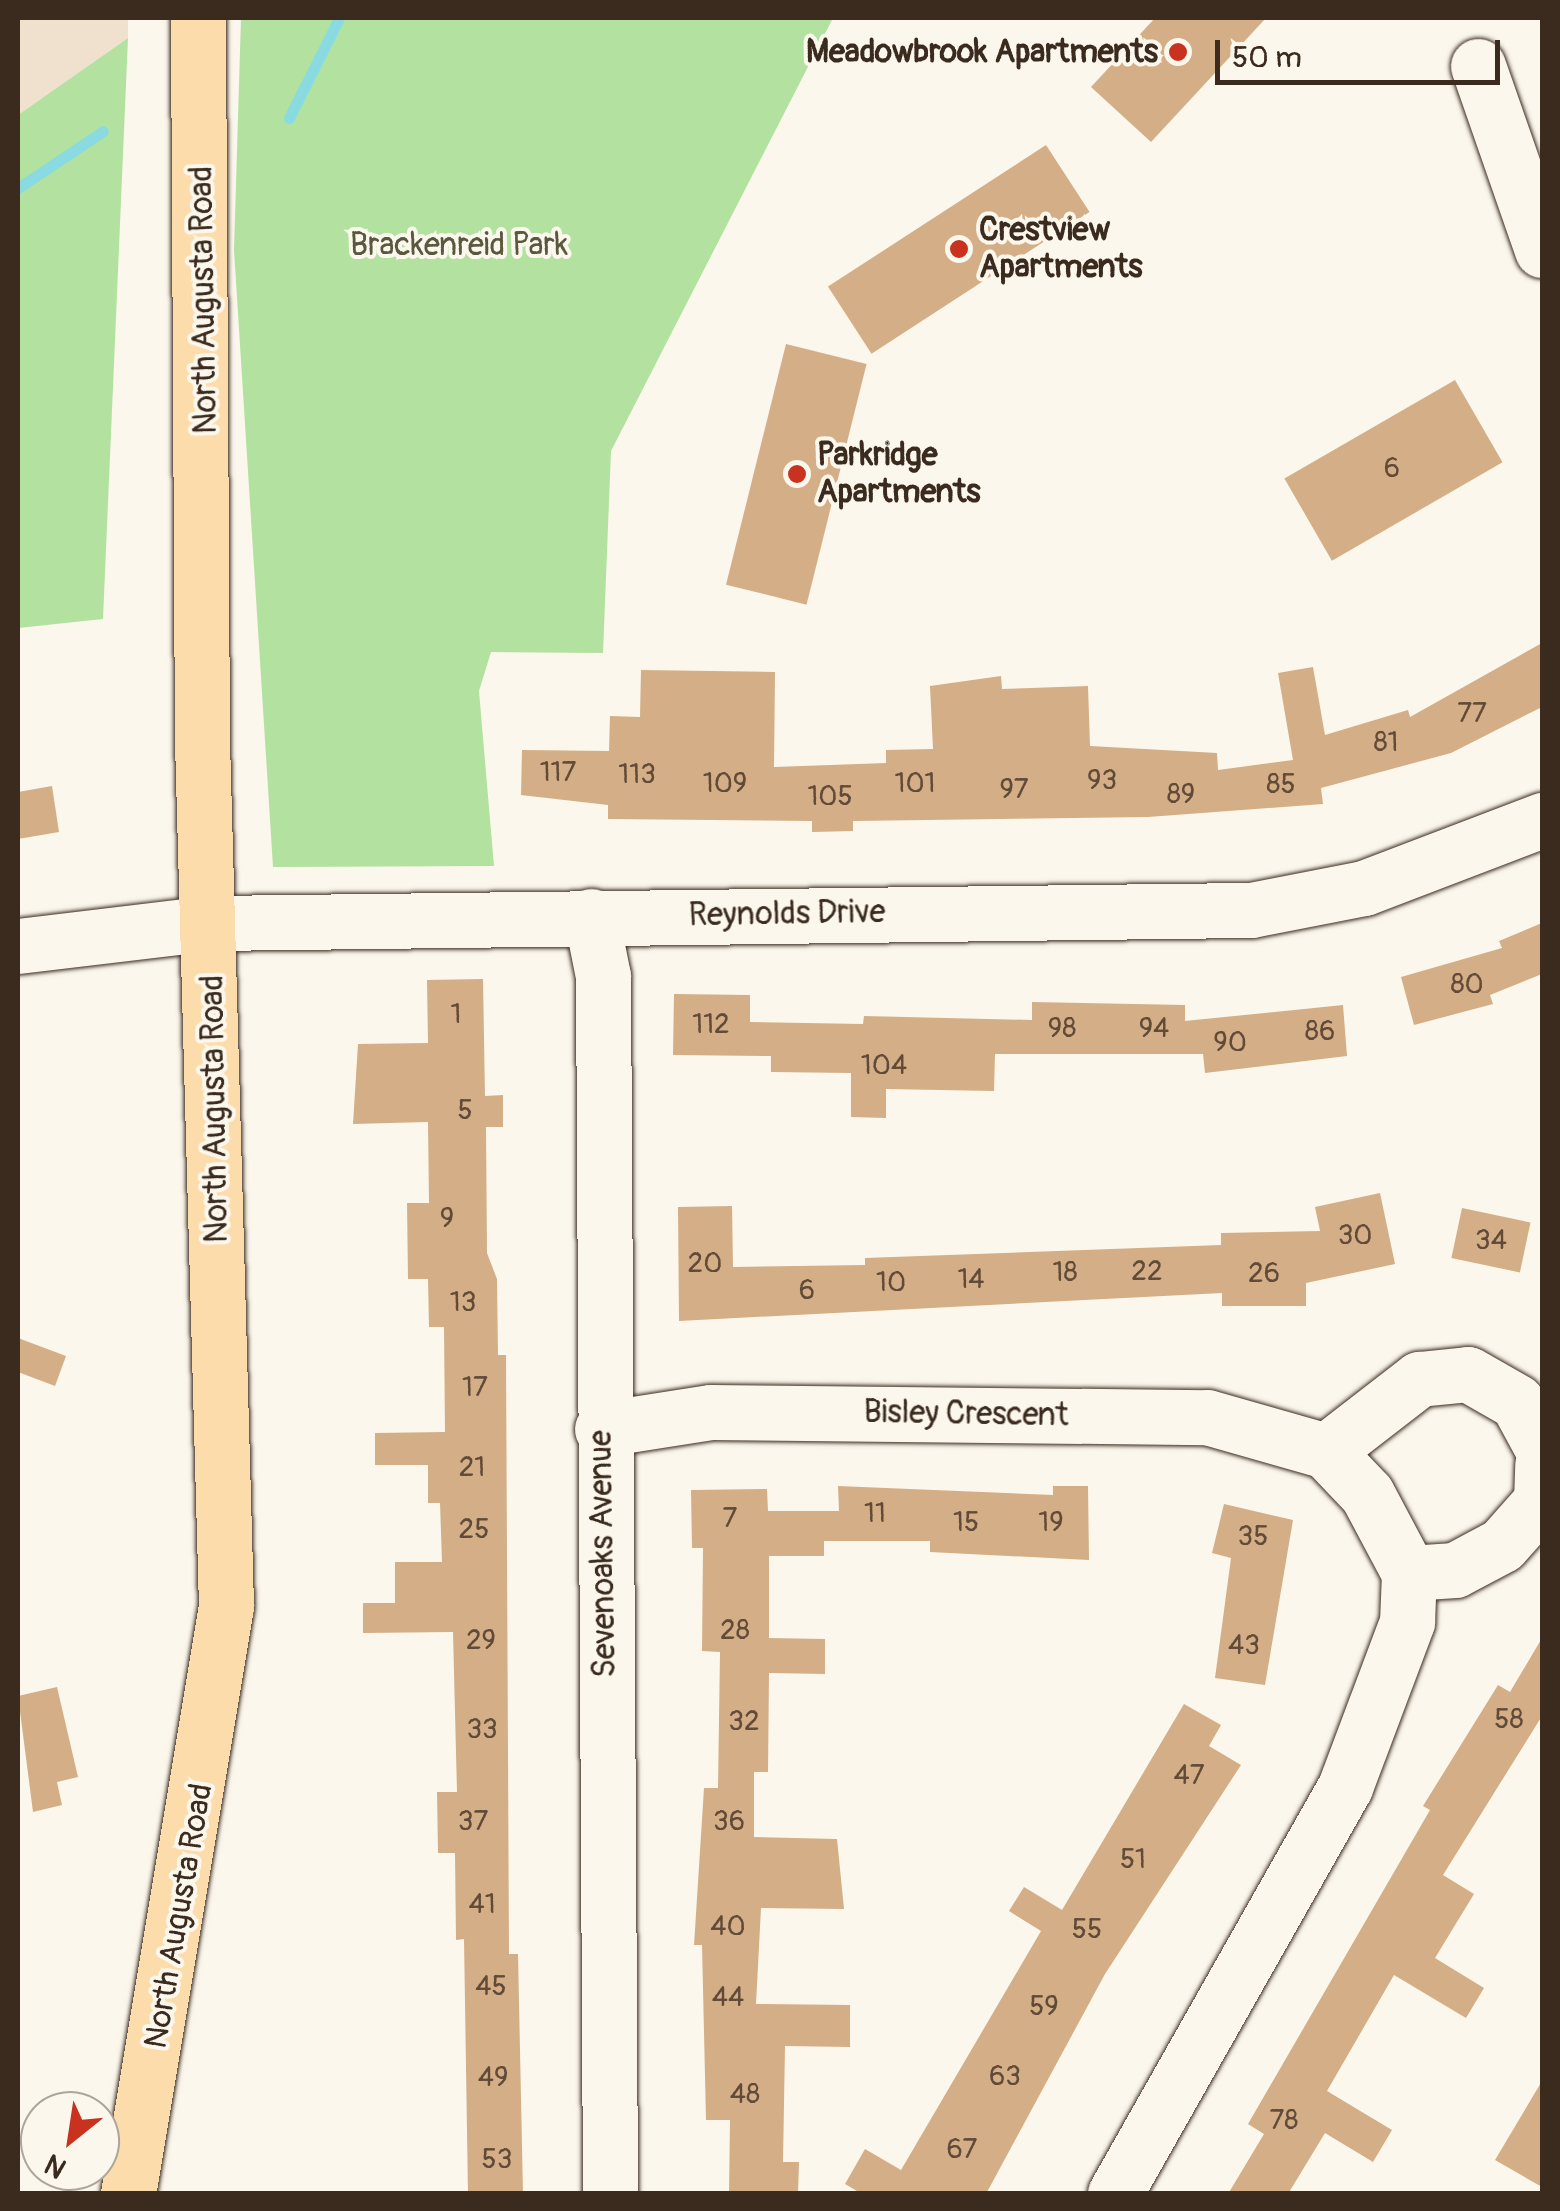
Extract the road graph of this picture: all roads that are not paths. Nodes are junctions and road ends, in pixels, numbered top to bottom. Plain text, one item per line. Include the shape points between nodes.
1 (198, 18) edge
2 (1478, 66) dead end
3 (1542, 250) edge
4 (1542, 820) edge
5 (590, 916) junction
6 (212, 923) junction
7 (18, 946) edge
8 (602, 1429) junction
9 (1542, 1448) edge
10 (1326, 1451) junction
11 (1542, 1464) edge
12 (1409, 1573) junction
13 (128, 2194) edge
14 (610, 2194) edge
15 (1116, 2194) edge

1 - 6 main road, North Augusta Road
2 - 3 street
4 - 5 street, Reynolds Drive via 1364,888 1251,910
5 - 6 street, Reynolds Drive
5 - 8 street, Sevenoaks Avenue via 603,976
6 - 7 street, Reynolds Drive
6 - 13 main road, North Augusta Road via 226,1606
8 - 10 street, Bisley Crescent via 710,1412 1207,1417
8 - 14 street, Sevenoaks Avenue
9 - 10 street via 1518,1402 1468,1374 1419,1379
10 - 12 street via 1367,1494
11 - 12 street via 1541,1501 1502,1545 1455,1570
12 - 15 street via 1407,1622 1345,1787

